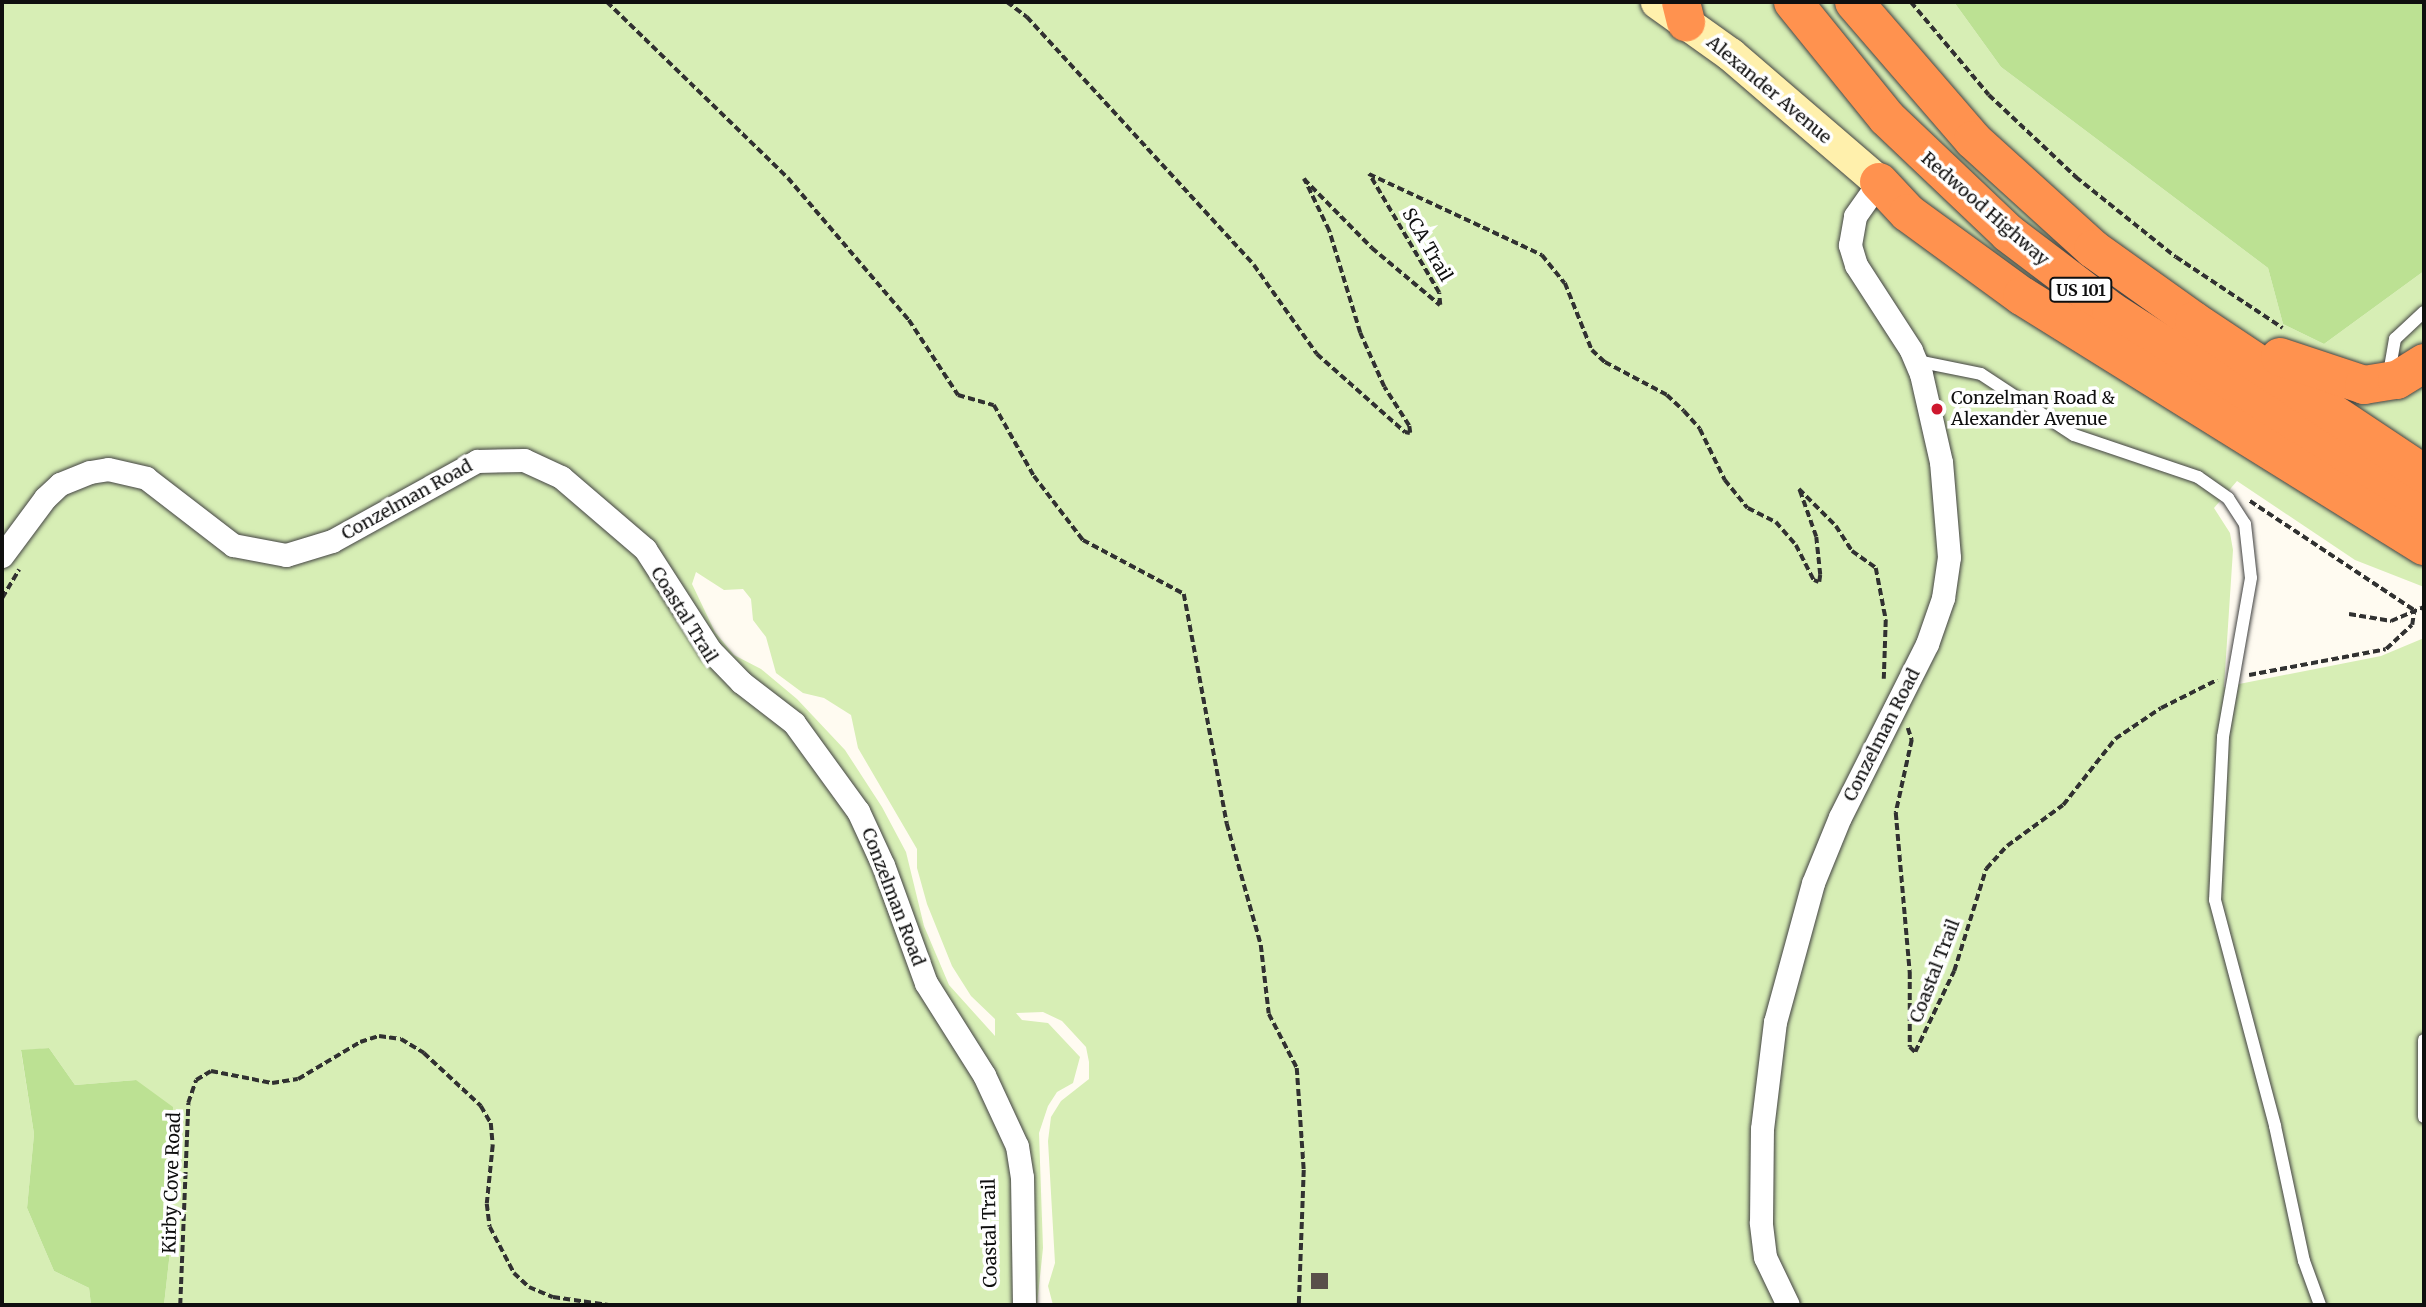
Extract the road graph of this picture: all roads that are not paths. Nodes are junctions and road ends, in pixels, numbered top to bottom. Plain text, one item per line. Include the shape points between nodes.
1 (1793, 2) edge
2 (1853, 2) edge
3 (1886, 2) edge
4 (1675, 9) edge
5 (1879, 181) junction
6 (2024, 189) junction
7 (2424, 312) edge
8 (2194, 321) junction
9 (1917, 361) junction
10 (2424, 363) edge
11 (2388, 383) junction
12 (2424, 474) edge
13 (2424, 513) edge
14 (2424, 546) edge
15 (13, 559) edge
16 (2424, 1040) edge
17 (2424, 1117) edge
18 (1024, 1305) edge
19 (1788, 1305) edge
20 (2320, 1305) edge

1 - 13 highway, Redwood Highway / US 101 via 1887,118 2008,233 2111,311
2 - 6 highway, US 101 via 1917,80
3 - 6 highway
4 - 5 main road, Alexander Avenue
5 - 9 street, Conzelman Road via 1855,216 1850,245 1861,274
5 - 14 highway via 1908,213 2022,296
6 - 8 highway, US 101 via 2093,248
7 - 11 lane via 2400,332 2392,346
8 - 11 highway via 2344,382
8 - 12 highway, US 101
9 - 19 street, Conzelman Road via 1945,488 1948,576 1927,644 1826,849 1802,918 1775,1022 1762,1129 1761,1222 1768,1266
9 - 20 lane via 1981,374 2062,430 2180,468 2220,492 2245,524 2251,555 2248,605 2221,758 2215,900 2275,1126 2304,1261
10 - 11 highway
15 - 18 street, Conzelman Road via 45,498 60,484 108,469 146,478 233,545 286,555 332,541 477,461 524,460 561,477 645,550 710,650 741,682 793,723 858,811 926,983 984,1075 1017,1146 1022,1177
16 - 17 lane

